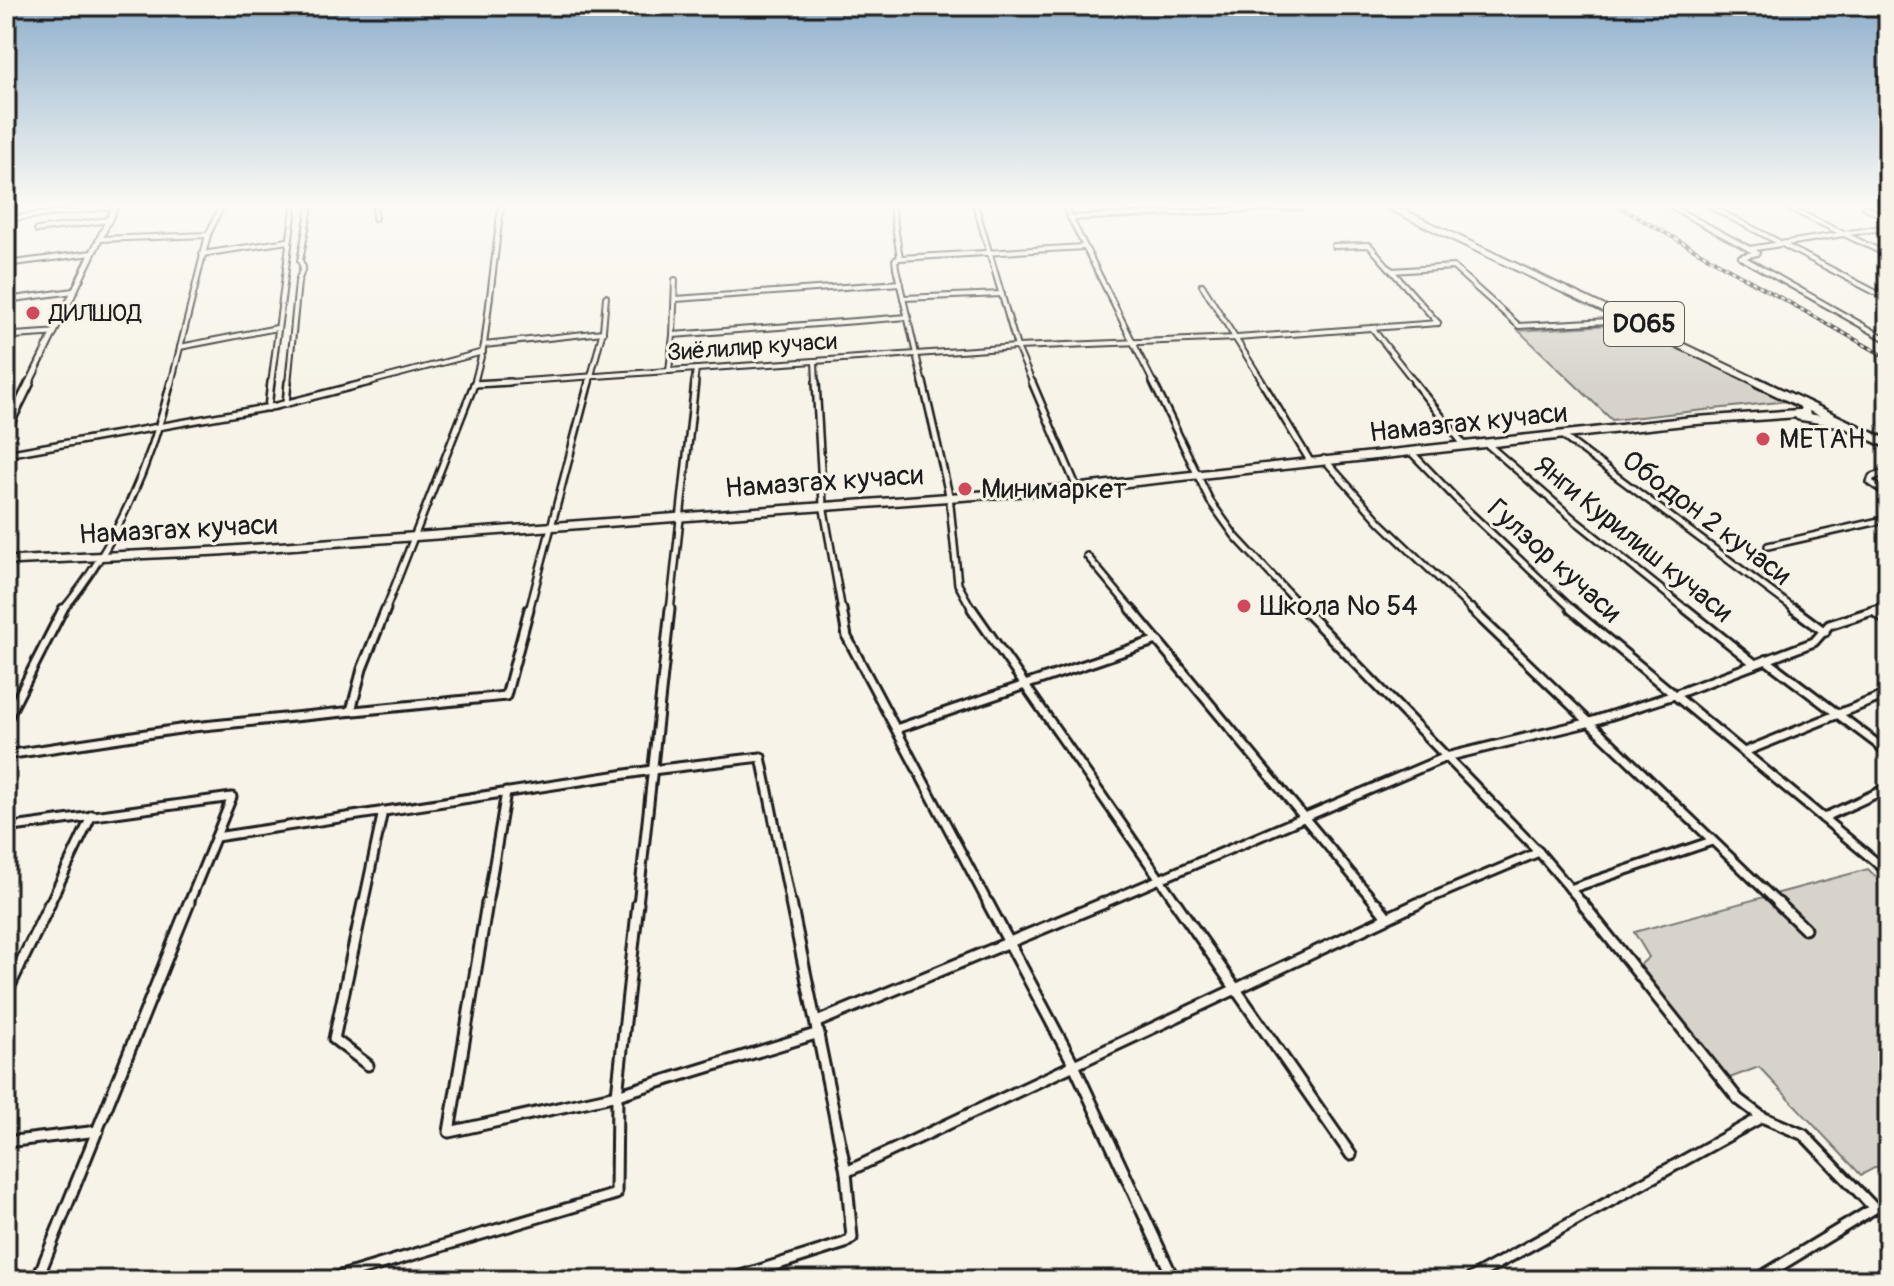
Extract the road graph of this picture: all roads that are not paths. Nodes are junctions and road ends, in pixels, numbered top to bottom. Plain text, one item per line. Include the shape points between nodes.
1 (85, 267) edge
2 (199, 267) edge
3 (285, 267) edge
4 (303, 267) edge
5 (494, 267) edge
6 (897, 267) edge
7 (994, 267) edge
8 (1095, 267) edge
9 (1388, 267) edge
10 (1453, 267) edge
11 (1453, 267) edge
12 (1521, 267) edge
13 (1759, 267) edge
14 (1825, 267) edge
15 (1392, 271) junction
16 (675, 280) dead end
17 (900, 283) junction
18 (1202, 285) dead end
19 (74, 291) junction
20 (1002, 294) junction
21 (606, 297) dead end
22 (903, 298) junction
23 (676, 299) junction
24 (1588, 299) junction
25 (1888, 299) edge
26 (6, 300) edge
27 (908, 317) junction
28 (1627, 320) junction
29 (277, 328) junction
30 (1372, 328) junction
31 (603, 332) junction
32 (673, 335) junction
33 (52, 336) junction
34 (6, 338) edge
35 (1237, 338) junction
36 (1888, 340) edge
37 (1134, 341) junction
38 (180, 347) junction
39 (1017, 347) junction
40 (484, 349) junction
41 (917, 353) junction
42 (815, 361) junction
43 (696, 369) junction
44 (669, 371) junction
45 (589, 376) junction
46 (474, 384) junction
47 (1802, 403) junction
48 (286, 404) junction
49 (268, 408) junction
50 (1786, 415) junction
51 (8, 424) edge
52 (1846, 424) junction
53 (160, 427) junction
54 (6, 431) edge
55 (1564, 437) junction
56 (1888, 442) edge
57 (1487, 444) junction
58 (1465, 446) junction
59 (1411, 452) junction
60 (6, 454) edge
61 (1324, 459) junction
62 (1310, 461) junction
63 (1888, 472) edge
64 (1197, 475) junction
65 (1077, 488) junction
66 (1888, 494) edge
67 (949, 495) junction
68 (823, 504) junction
69 (680, 515) junction
70 (1888, 519) edge
71 (551, 524) junction
72 (417, 534) junction
73 (1768, 546) dead end
74 (1087, 556) dead end
75 (102, 557) junction
76 (6, 561) edge
77 (1888, 606) edge
78 (1873, 611) junction
79 (1888, 621) edge
80 (1825, 632) junction
81 (1157, 640) junction
82 (1766, 660) junction
83 (1755, 664) junction
84 (1024, 684) junction
85 (1888, 694) edge
86 (1674, 695) junction
87 (351, 711) junction
88 (1839, 715) junction
89 (6, 721) edge
90 (1587, 723) junction
91 (896, 729) junction
92 (1744, 752) junction
93 (1888, 752) edge
94 (6, 755) edge
95 (1446, 757) junction
96 (652, 770) junction
97 (1888, 788) edge
98 (506, 792) junction
99 (383, 811) junction
100 (92, 815) junction
101 (1306, 817) junction
102 (1823, 818) junction
103 (6, 828) edge
104 (216, 837) junction
105 (1712, 841) junction
106 (1539, 852) junction
107 (1888, 872) edge
108 (1159, 880) junction
109 (1570, 889) junction
110 (1387, 917) junction
111 (1805, 929) dead end
112 (1009, 944) junction
113 (1237, 990) junction
114 (6, 994) edge
115 (817, 1022) junction
116 (819, 1033) junction
117 (368, 1065) dead end
118 (1074, 1065) junction
119 (617, 1095) junction
120 (1762, 1117) junction
121 (98, 1131) junction
122 (6, 1142) edge
123 (1351, 1155) dead end
124 (846, 1172) junction
125 (1888, 1200) edge
126 (1874, 1208) junction
127 (37, 1280) edge
128 (328, 1280) edge
129 (728, 1280) edge
130 (1174, 1280) edge
131 (1468, 1280) edge
132 (1756, 1280) edge

1 - 19 street
2 - 38 street
3 - 29 street
4 - 48 street
5 - 40 street
6 - 17 street
7 - 20 street
8 - 37 street
9 - 15 street
10 - 15 street
11 - 28 street via 1519,326
12 - 24 main road, D065
13 - 36 street
14 - 25 street
15 - 30 street, Зиёлилир кучаси via 1438,323
16 - 23 street
17 - 22 street
17 - 23 street
18 - 35 street
19 - 26 street
19 - 33 street
20 - 22 street
20 - 39 street
21 - 31 street
22 - 27 street
23 - 32 street
24 - 28 main road, D065
24 - 56 main road, D065
27 - 32 street
27 - 41 street
28 - 47 main road, D065
29 - 38 street
29 - 49 street
30 - 35 street, Зиёлилир кучаси
30 - 58 street
31 - 40 street
31 - 45 street
32 - 44 street
33 - 34 street
33 - 51 street
35 - 37 street, Зиёлилир кучаси
35 - 62 street
37 - 39 street, Зиёлилир кучаси
37 - 64 street
38 - 53 street
39 - 41 street, Зиёлилир кучаси
39 - 65 street
40 - 46 street
40 - 48 street
41 - 42 street, Зиёлилир кучаси
41 - 67 street
42 - 43 street, Зиёлилир кучаси
42 - 68 street
43 - 44 street, Зиёлилир кучаси
43 - 69 street
44 - 45 street, Зиёлилир кучаси
45 - 46 street, Зиёлилир кучаси
45 - 71 street
46 - 72 street
47 - 50 street via 1806,413
47 - 52 main road, D065
48 - 49 street
49 - 53 street
50 - 52 street, Намазгах кучаси
50 - 55 street, Намазгах кучаси
51 - 54 street
52 - 56 main road, D065
53 - 60 street
53 - 75 street
55 - 57 street, Намазгах кучаси
55 - 80 street, Ободон 2 кучаси
57 - 58 street, Намазгах кучаси
57 - 83 street, Янги Курилиш кучаси
58 - 59 street, Намазгах кучаси
59 - 61 street, Намазгах кучаси
59 - 86 street, Гулзор кучаси via 1459,505
61 - 62 street, Намазгах кучаси
61 - 90 street via 1381,523
62 - 64 street, Намазгах кучаси
63 - 66 street via 1870,482
64 - 65 street, Намазгах кучаси
64 - 95 street via 1235,536
65 - 67 street, Намазгах кучаси
67 - 68 street, Намазгах кучаси
67 - 84 street via 958,584
68 - 69 street, Намазгах кучаси
68 - 91 street via 847,637
69 - 71 street, Намазгах кучаси
69 - 96 street
70 - 73 street
71 - 72 street, Намазгах кучаси
71 - 87 street via 506,696
72 - 75 street, Намазгах кучаси
72 - 87 street via 362,669
74 - 81 street
75 - 76 street, Намазгах кучаси
75 - 89 street via 59,614
77 - 78 street
78 - 79 street
78 - 80 street via 1829,625
80 - 82 street via 1814,642
81 - 84 street
81 - 101 street
82 - 83 street
82 - 88 street
83 - 86 street
84 - 91 street
84 - 108 street
85 - 88 street
86 - 90 street
86 - 92 street, Гулзор кучаси
87 - 94 street via 193,727
88 - 92 street
88 - 93 street
90 - 95 street
90 - 105 street
91 - 112 street
92 - 102 street, Гулзор кучаси
95 - 101 street
95 - 106 street
96 - 98 street
96 - 115 street via 761,757
96 - 119 street
97 - 102 street
98 - 99 street
98 - 119 street via 449,1132
99 - 104 street
99 - 117 street via 334,1039
100 - 103 street
100 - 104 street via 232,797
100 - 114 street
101 - 108 street
101 - 110 street
102 - 107 street, Гулзор кучаси
104 - 121 street
105 - 109 street
105 - 111 street
106 - 109 street
106 - 110 street
108 - 112 street
108 - 113 street
109 - 120 street via 1711,1067
110 - 113 street
112 - 115 street
112 - 118 street
113 - 118 street
113 - 123 street
115 - 116 street
116 - 119 street
116 - 124 street
118 - 124 street
118 - 130 street
119 - 128 street via 616,1194 611,1198
120 - 126 street via 1804,1135
120 - 131 street
121 - 122 street
121 - 127 street
124 - 129 street via 852,1238
125 - 126 street
126 - 132 street

